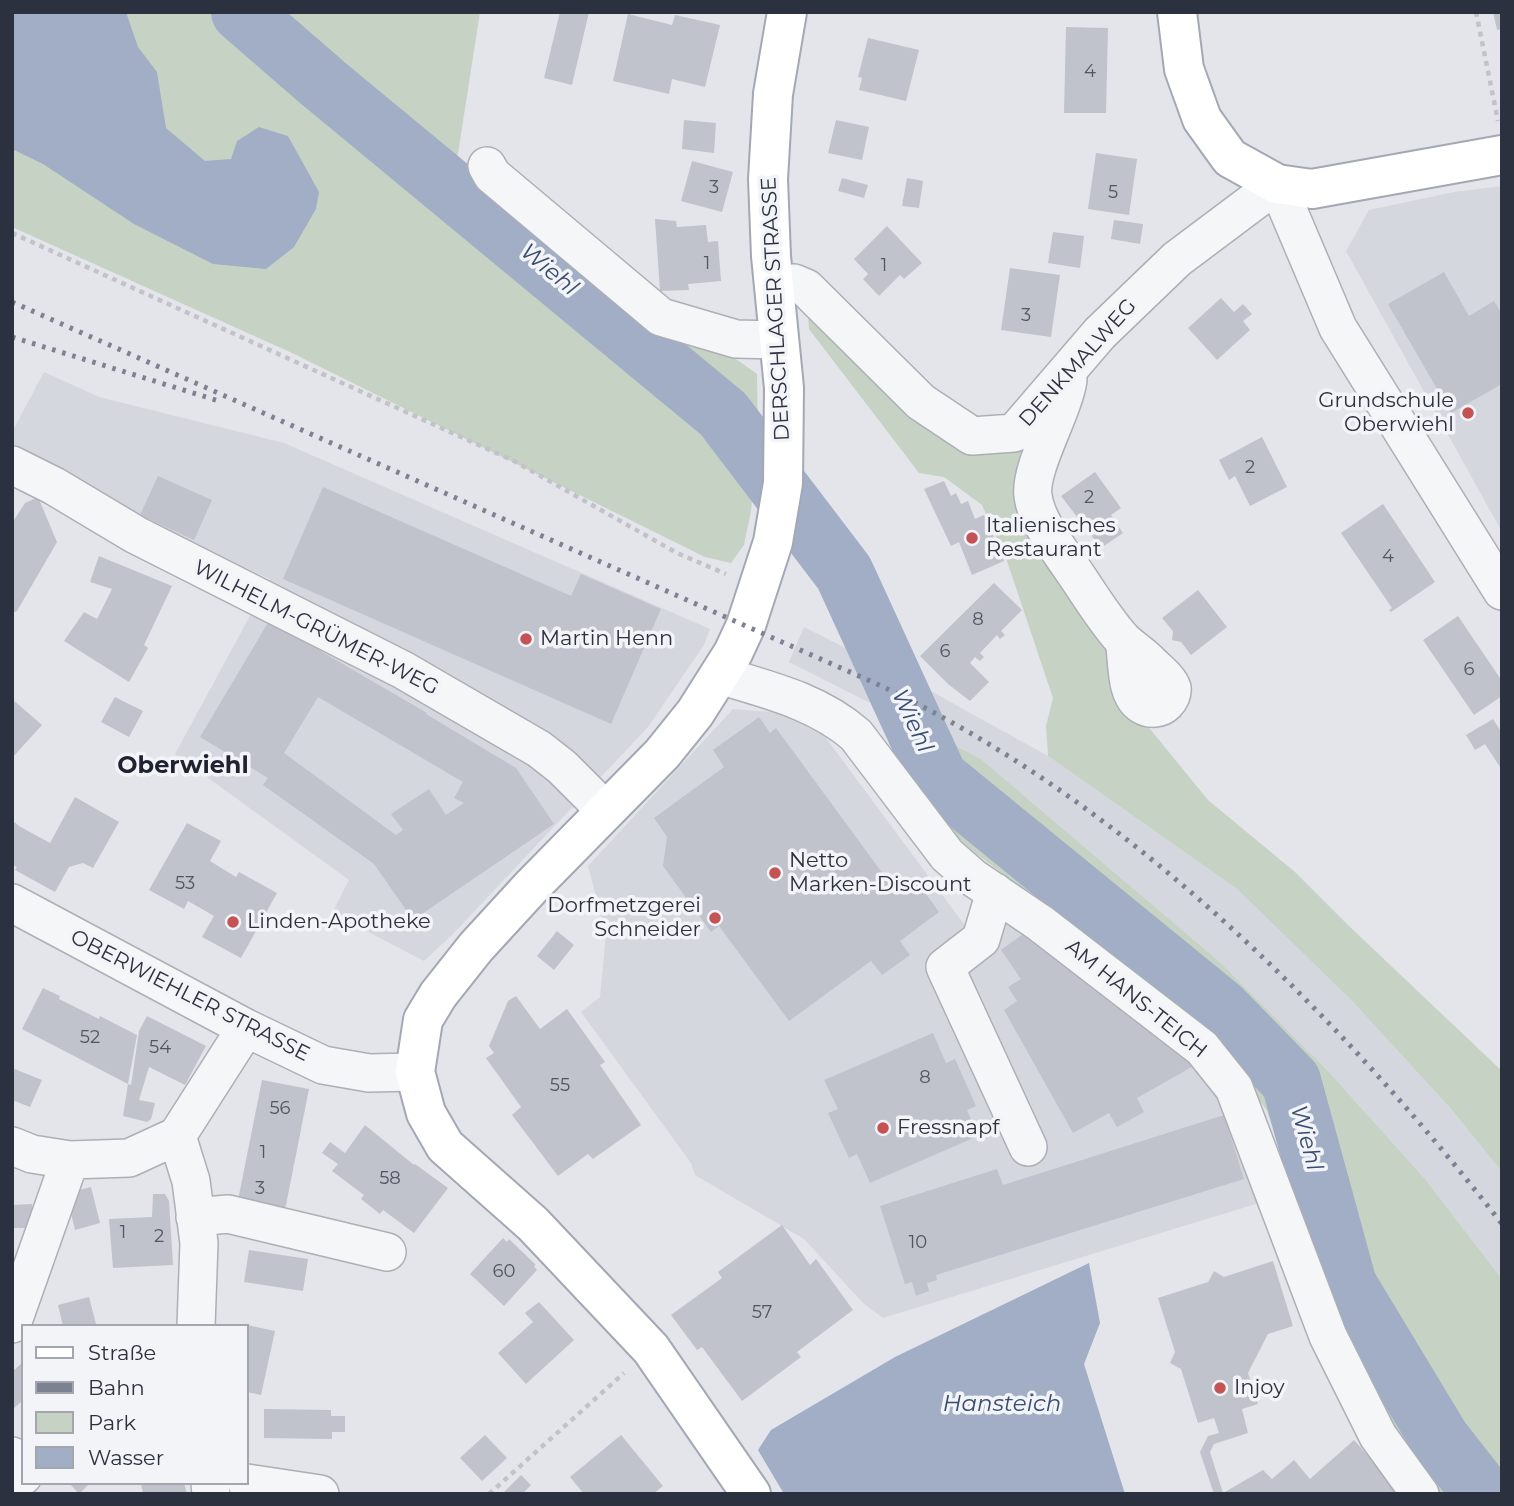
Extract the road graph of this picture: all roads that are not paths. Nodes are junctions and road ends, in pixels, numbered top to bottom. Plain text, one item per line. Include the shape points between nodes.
1 (787, 12) edge
2 (1177, 12) edge
3 (1500, 141) edge
4 (487, 166) dead end
5 (1277, 184) junction
6 (774, 285) junction
7 (778, 340) junction
8 (1069, 368) junction
9 (12, 465) edge
10 (1502, 591) edge
11 (1124, 641) dead end
12 (719, 675) junction
13 (606, 811) junction
14 (995, 892) junction
15 (12, 903) edge
16 (247, 1028) junction
17 (415, 1072) junction
18 (177, 1136) junction
19 (12, 1146) edge
20 (1028, 1147) dead end
21 (70, 1160) junction
22 (195, 1217) junction
23 (387, 1252) dead end
24 (12, 1324) edge
25 (196, 1324) edge
26 (12, 1455) edge
27 (21, 1472) edge
28 (248, 1483) edge
29 (320, 1494) edge
30 (751, 1494) edge
31 (1420, 1494) edge

1 - 6 main road, DERSCHLAGER STRASSE via 773,94 768,179
2 - 5 main road via 1184,69 1202,119 1230,158
3 - 5 main road via 1312,188
4 - 7 street via 539,216 661,317 736,339
5 - 8 street, DENKMALWEG via 1177,259
5 - 10 street via 1338,328
6 - 7 main road, DERSCHLAGER STRASSE
6 - 8 street, DENKMALWEG via 794,283 806,288 921,402 972,436 1014,433
7 - 12 main road, DERSCHLAGER STRASSE via 785,430 783,483 773,542 733,653
8 - 11 street via 1063,402 1035,474 1033,499 1068,563
9 - 13 street, WILHELM-GRÜMER-WEG via 136,535 426,683 539,749
12 - 13 main road, DERSCHLAGER STRASSE via 662,754
12 - 14 street, AM HANS-TEICH via 808,703 839,719 947,855
13 - 17 main road, DERSCHLAGER STRASSE via 485,937 438,995 423,1020
14 - 20 street via 981,939 945,967
14 - 31 street, AM HANS-TEICH via 1202,1048 1234,1088 1328,1336 1378,1436
15 - 16 street, OBERWIEHLER STRASSE
16 - 17 street, OBERWIEHLER STRASSE via 323,1065 369,1073
16 - 18 street
17 - 30 main road via 426,1113 445,1146 533,1224 651,1349
18 - 21 street via 129,1158
18 - 22 street via 191,1181
19 - 21 street
21 - 24 street
22 - 23 street via 228,1214
22 - 25 street via 199,1243
26 - 27 street
28 - 29 street

